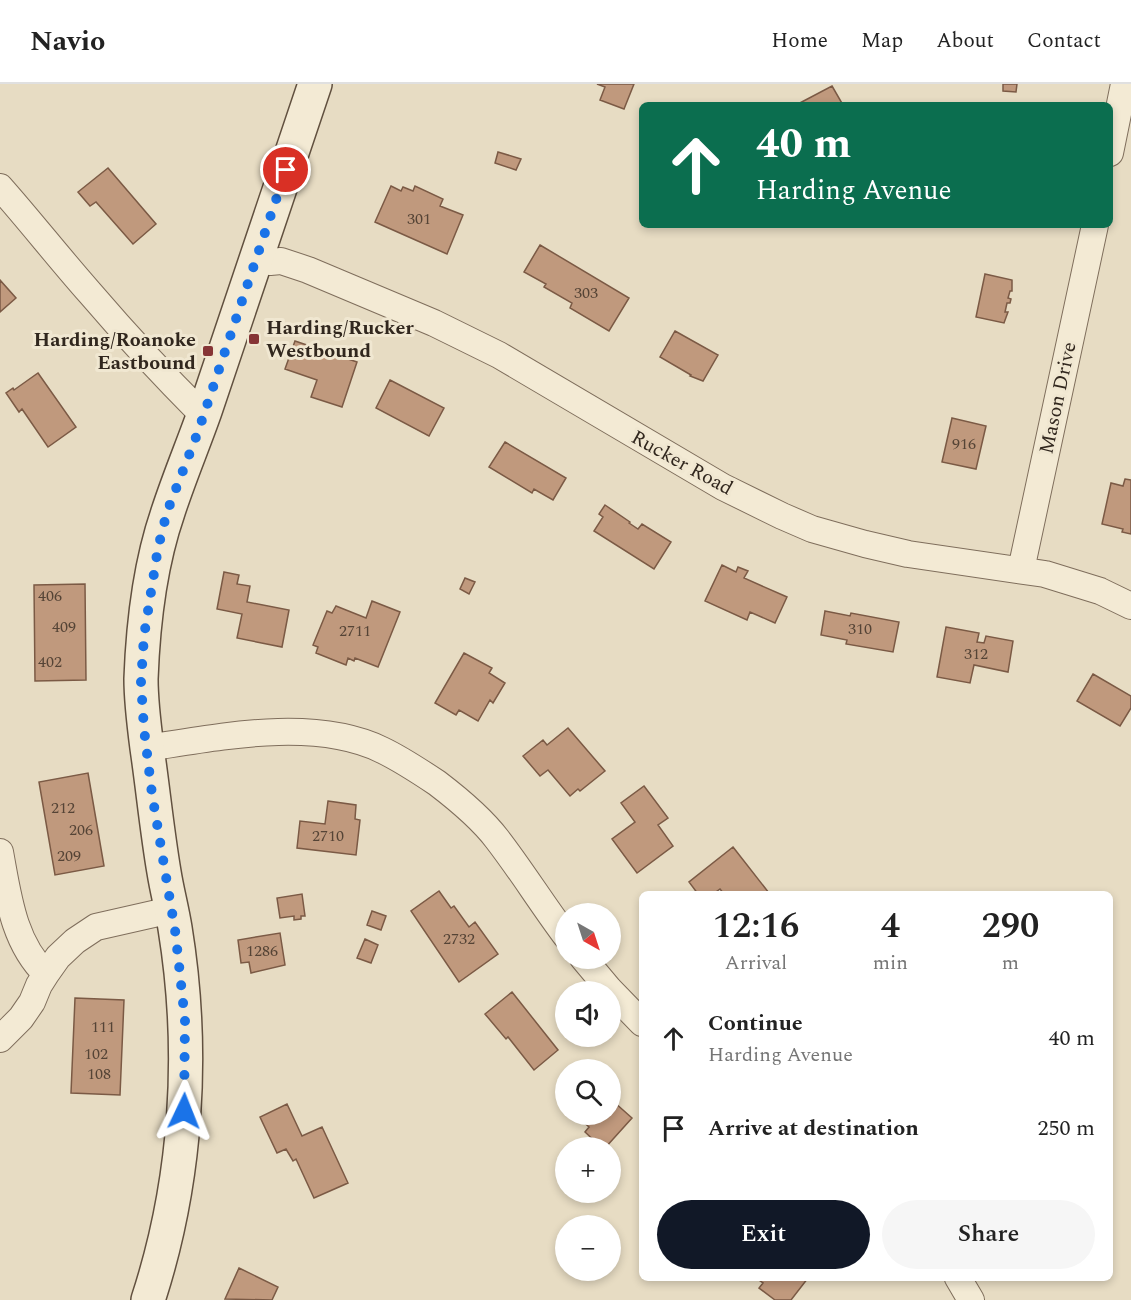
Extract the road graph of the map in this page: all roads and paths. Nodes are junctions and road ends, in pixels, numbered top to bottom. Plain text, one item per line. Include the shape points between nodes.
1 (315, 84) edge
2 (1124, 84) edge
3 (1113, 138) edge
4 (0, 187) edge
5 (1094, 228) edge
6 (257, 255) junction
7 (203, 416) junction
8 (1021, 570) junction
9 (1131, 606) edge
10 (147, 748) junction
11 (0, 852) edge
12 (171, 910) junction
13 (555, 921) edge
14 (592, 969) edge
15 (46, 974) junction
16 (639, 1020) edge
17 (0, 1039) edge
18 (960, 1281) edge
19 (148, 1300) edge
20 (971, 1300) edge

1 - 6 main road
2 - 3 street
4 - 7 street via 88,292
5 - 8 street, Mason Drive
6 - 7 main road
6 - 8 street, Rucker Road via 270,262 281,261 308,270 384,301 489,351 723,487 812,529 908,554
7 - 10 main road via 167,512 153,578 141,682
8 - 9 street, Rucker Road via 1069,580
10 - 12 main road
10 - 13 street via 245,734 302,732 381,750 419,771 479,819 513,859
11 - 15 street via 13,919 26,949
12 - 15 street via 96,927 75,940
12 - 19 main road via 185,1041 184,1111 171,1212
14 - 16 street
15 - 17 street via 21,1018
18 - 20 street

